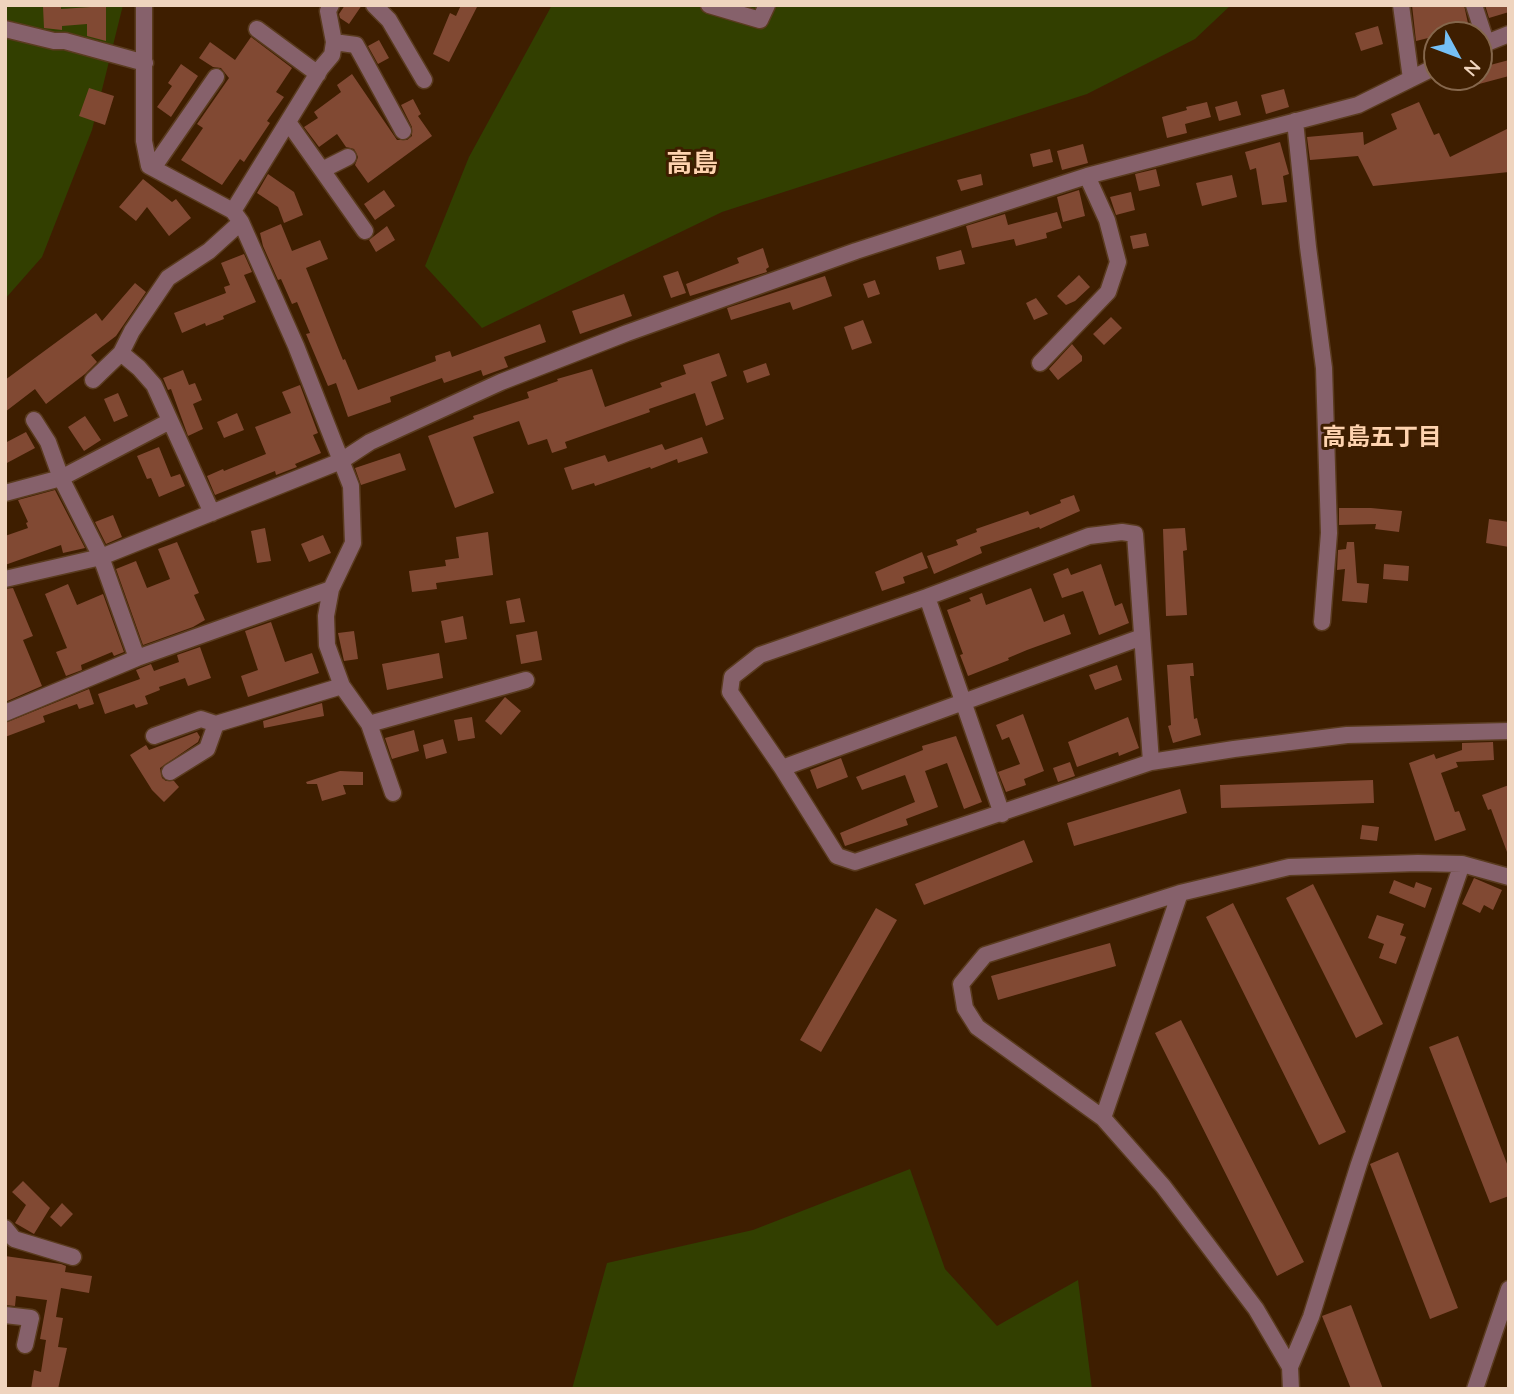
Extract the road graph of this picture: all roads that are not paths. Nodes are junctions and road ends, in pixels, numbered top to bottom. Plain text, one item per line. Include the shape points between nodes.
1 (144, 5) edge
2 (331, 5) edge
3 (374, 5) edge
4 (709, 5) edge
5 (767, 5) edge
6 (1401, 5) edge
7 (5, 29) edge
8 (257, 29) dead end
9 (334, 42) junction
10 (145, 63) junction
11 (1423, 73) edge
12 (318, 74) junction
13 (216, 77) dead end
14 (1412, 79) junction
15 (424, 80) dead end
16 (1295, 121) junction
17 (288, 122) junction
18 (403, 131) dead end
19 (348, 157) dead end
20 (153, 168) junction
21 (322, 170) junction
22 (1087, 176) junction
23 (237, 216) junction
24 (365, 231) dead end
25 (121, 353) junction
26 (1040, 363) dead end
27 (93, 380) dead end
28 (34, 420) dead end
29 (170, 421) junction
30 (341, 461) junction
31 (61, 478) junction
32 (5, 493) edge
33 (212, 513) junction
34 (101, 557) junction
35 (5, 579) edge
36 (331, 589) junction
37 (927, 597) junction
38 (1322, 622) dead end
39 (1142, 637) junction
40 (137, 658) junction
41 (526, 680) dead end
42 (342, 686) junction
43 (965, 703) junction
44 (5, 713) edge
45 (216, 724) junction
46 (369, 724) junction
47 (1509, 731) edge
48 (154, 736) dead end
49 (1151, 762) junction
50 (782, 768) junction
51 (170, 772) dead end
52 (393, 793) dead end
53 (1002, 814) junction
54 (1462, 864) junction
55 (1509, 877) edge
56 (1180, 892) junction
57 (1103, 1118) junction
58 (5, 1228) edge
59 (73, 1257) dead end
60 (1509, 1289) edge
61 (5, 1315) edge
62 (1501, 1337) edge
63 (25, 1345) dead end
64 (1290, 1367) junction
65 (1291, 1389) edge
66 (1475, 1389) edge

1 - 10 street
2 - 9 street
3 - 15 street via 389,20
4 - 5 street via 760,20
6 - 14 street
7 - 10 street
8 - 12 street
9 - 12 street
9 - 18 street via 356,45
10 - 20 street via 144,141
11 - 14 street
12 - 17 street
13 - 20 street
14 - 16 street via 1358,105
16 - 22 street
16 - 38 street via 1324,368 1329,533
17 - 21 street
17 - 23 street
19 - 21 street
20 - 23 street
21 - 24 street
22 - 26 street via 1107,220 1118,262 1108,292
22 - 30 street via 856,251 627,333 431,412
23 - 25 street via 209,251 168,278
23 - 30 street via 296,346
25 - 27 street
25 - 29 street via 154,385
28 - 31 street
29 - 31 street
29 - 33 street
30 - 33 street
30 - 36 street via 351,486 353,543
31 - 32 street
31 - 34 street
33 - 34 street
34 - 35 street
34 - 40 street
36 - 40 street
36 - 42 street via 327,645
37 - 39 street via 1088,536 1135,534
37 - 43 street
37 - 50 street via 760,655 732,677 730,692
39 - 43 street
39 - 49 street
40 - 44 street
41 - 46 street
42 - 45 street
42 - 46 street
43 - 50 street
43 - 53 street
45 - 48 street via 201,719
45 - 51 street via 207,749
46 - 52 street
47 - 49 street via 1347,736
49 - 53 street
50 - 53 street via 837,856 855,862
54 - 55 street
54 - 56 street via 1289,867
54 - 64 street via 1311,1317
56 - 57 street
56 - 57 street via 985,954 961,984 965,1008 976,1027
57 - 64 street via 1171,1196 1256,1309
58 - 59 street via 14,1238
60 - 62 street
61 - 63 street via 31,1318
62 - 66 street
64 - 65 street

